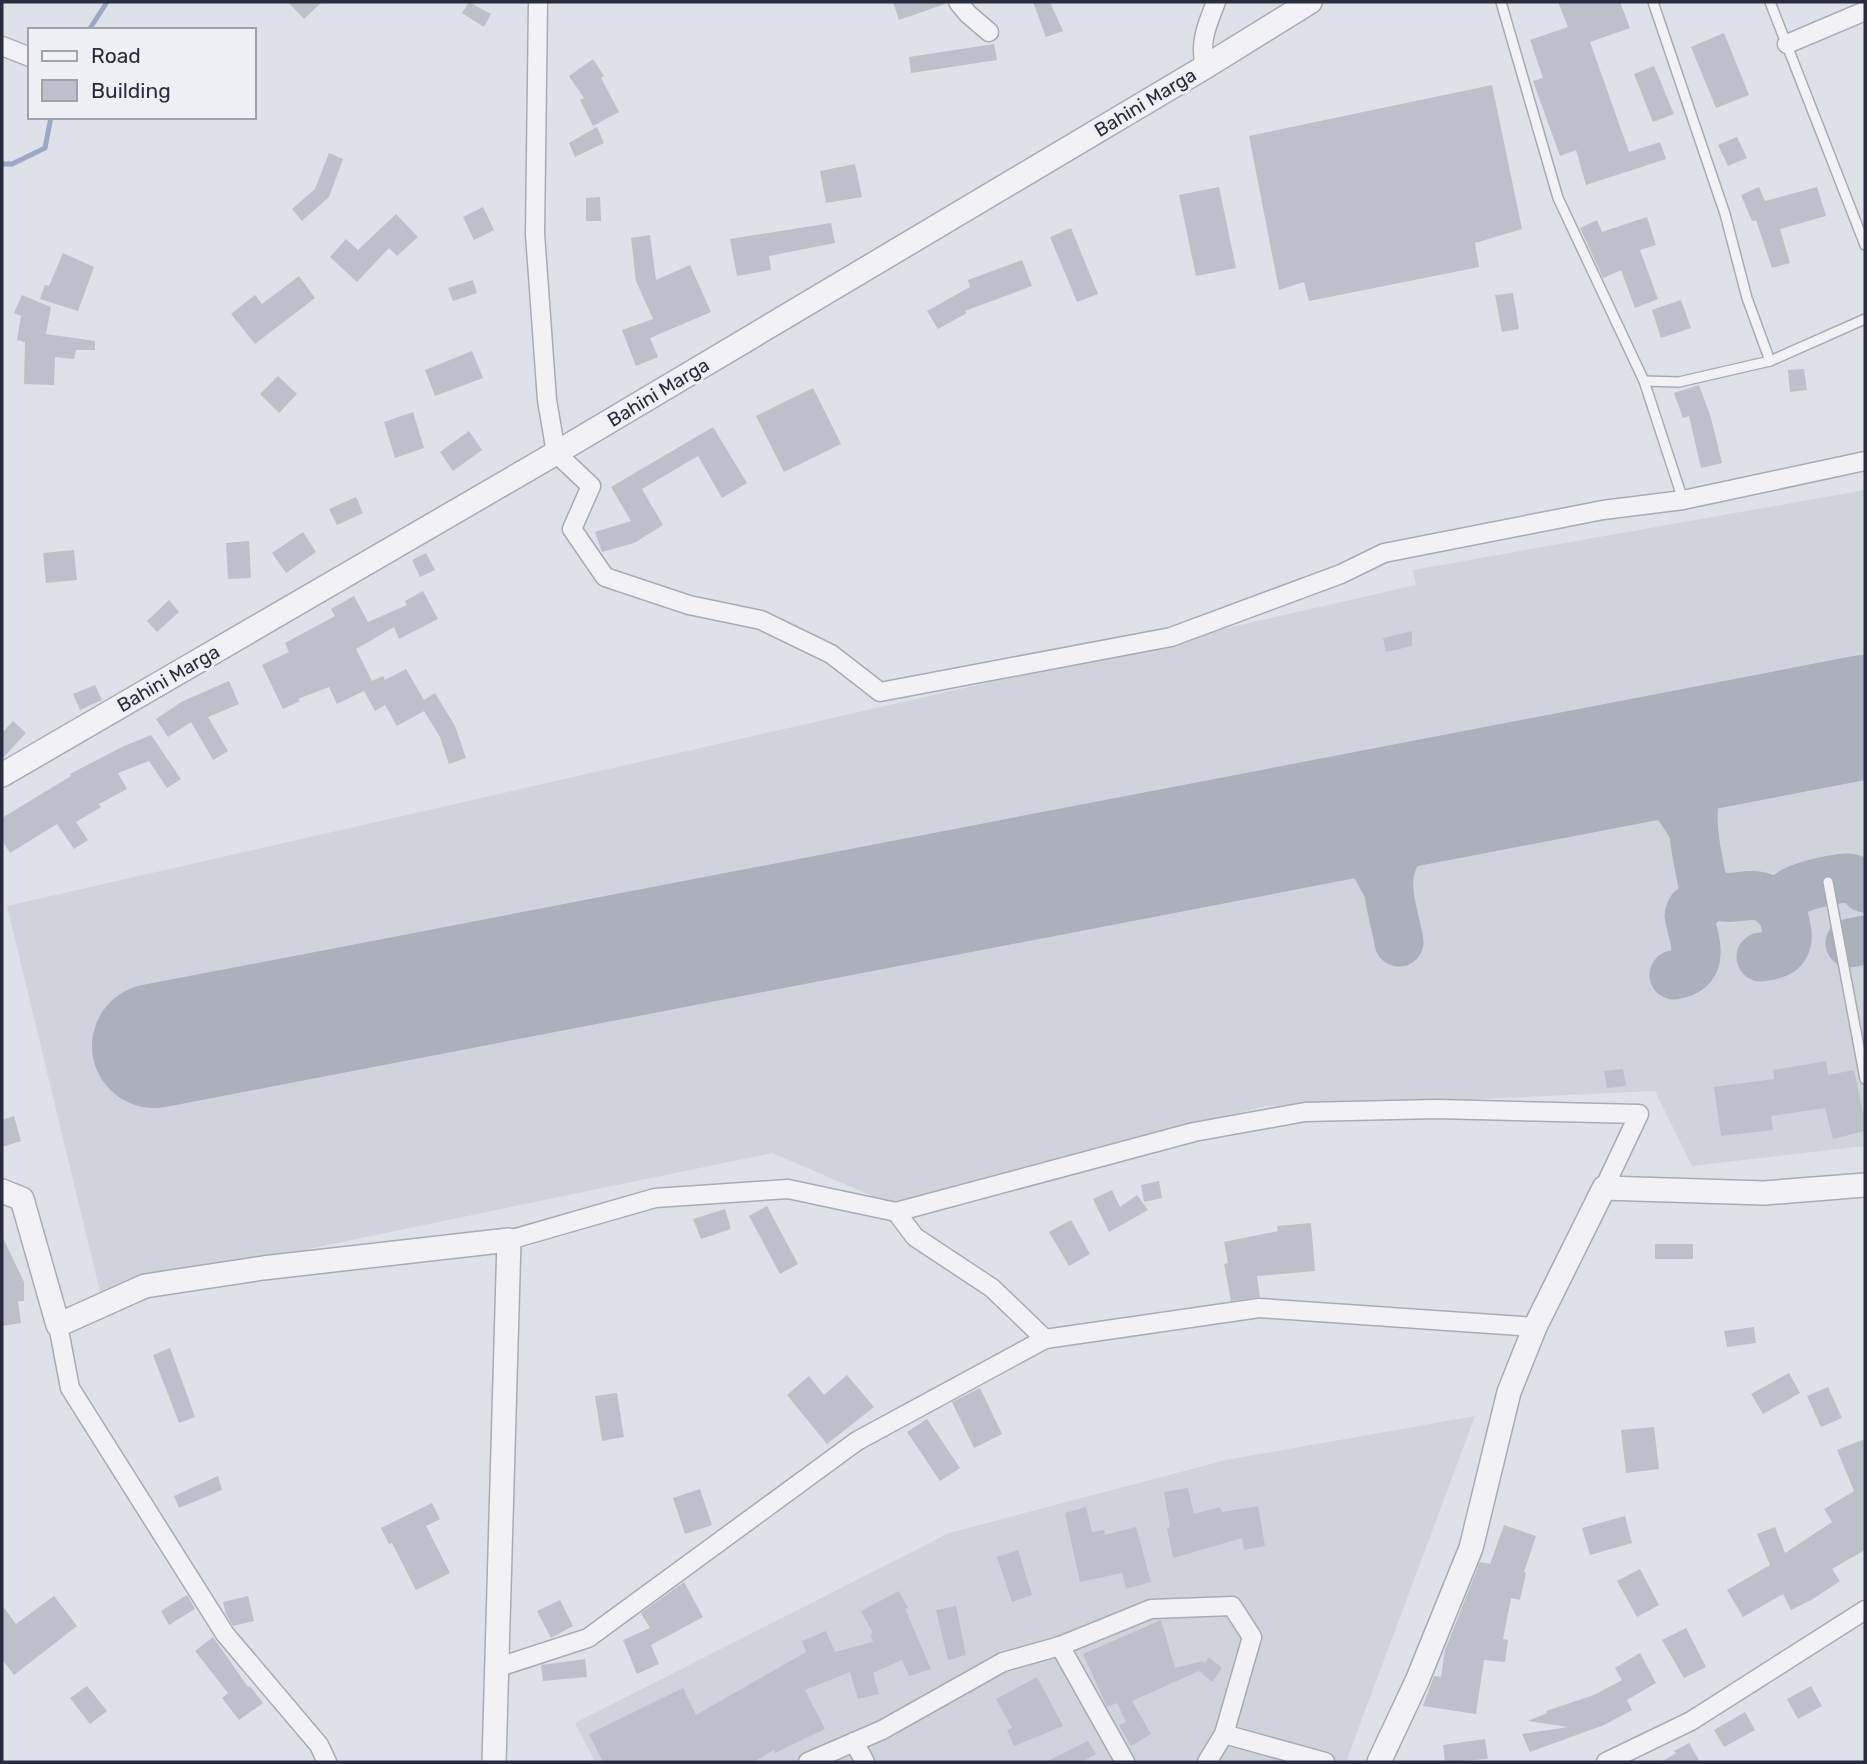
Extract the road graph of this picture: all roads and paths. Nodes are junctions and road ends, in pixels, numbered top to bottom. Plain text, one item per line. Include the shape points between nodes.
1 (538, 2) edge
2 (958, 2) edge
3 (1216, 2) edge
4 (1310, 2) edge
5 (1501, 2) edge
6 (1653, 2) edge
7 (1770, 2) edge
8 (1865, 11) edge
9 (989, 32) dead end
10 (1787, 44) junction
11 (2, 46) edge
12 (28, 56) edge
13 (1205, 67) junction
14 (1865, 245) edge
15 (1865, 320) edge
16 (1770, 361) junction
17 (1644, 381) junction
18 (556, 453) junction
19 (1865, 461) edge
20 (1683, 500) junction
21 (2, 775) edge
22 (1828, 882) dead end
23 (1865, 1079) edge
24 (1865, 1185) edge
25 (1604, 1188) junction
26 (2, 1191) edge
27 (897, 1212) junction
28 (509, 1240) junction
29 (58, 1325) junction
30 (1535, 1327) junction
31 (1045, 1339) junction
32 (1865, 1610) edge
33 (1060, 1646) junction
34 (496, 1668) junction
35 (1224, 1734) junction
36 (855, 1742) junction
37 (327, 1762) edge
38 (493, 1762) edge
39 (808, 1762) edge
40 (865, 1762) edge
41 (1125, 1762) edge
42 (1208, 1762) edge
43 (1325, 1762) edge
44 (1380, 1762) edge
45 (1606, 1762) edge

1 - 18 street via 535,234 547,400
2 - 9 street
3 - 13 street via 1202,37
4 - 13 street, Bahini Marga
5 - 17 lane via 1558,198
6 - 16 lane
7 - 10 lane
8 - 10 street
10 - 14 lane
11 - 12 street
13 - 18 street, Bahini Marga
15 - 16 lane
16 - 17 lane via 1679,382
17 - 20 lane
18 - 20 street via 591,486 572,529 605,577 689,605 761,620 831,654 880,692 1171,637 1384,553 1603,510
18 - 21 street, Bahini Marga
19 - 20 street
22 - 23 lane
24 - 25 street via 1764,1193
25 - 27 street via 1639,1114 1437,1109 1318,1112 1194,1132
25 - 30 street
26 - 29 street via 22,1199
27 - 28 street via 788,1189 668,1197
27 - 31 street via 915,1237 992,1288
28 - 29 street via 145,1286
28 - 34 street
29 - 37 street via 70,1388 225,1634 319,1745
30 - 31 street via 1259,1308
30 - 44 street via 1509,1392 1471,1548
31 - 34 street via 857,1441 588,1638
32 - 45 street via 1692,1721
33 - 35 street via 1152,1609 1233,1606 1252,1637
33 - 36 street via 1003,1662
33 - 41 street
34 - 38 street
35 - 42 street
35 - 43 street
36 - 39 street
36 - 40 street

